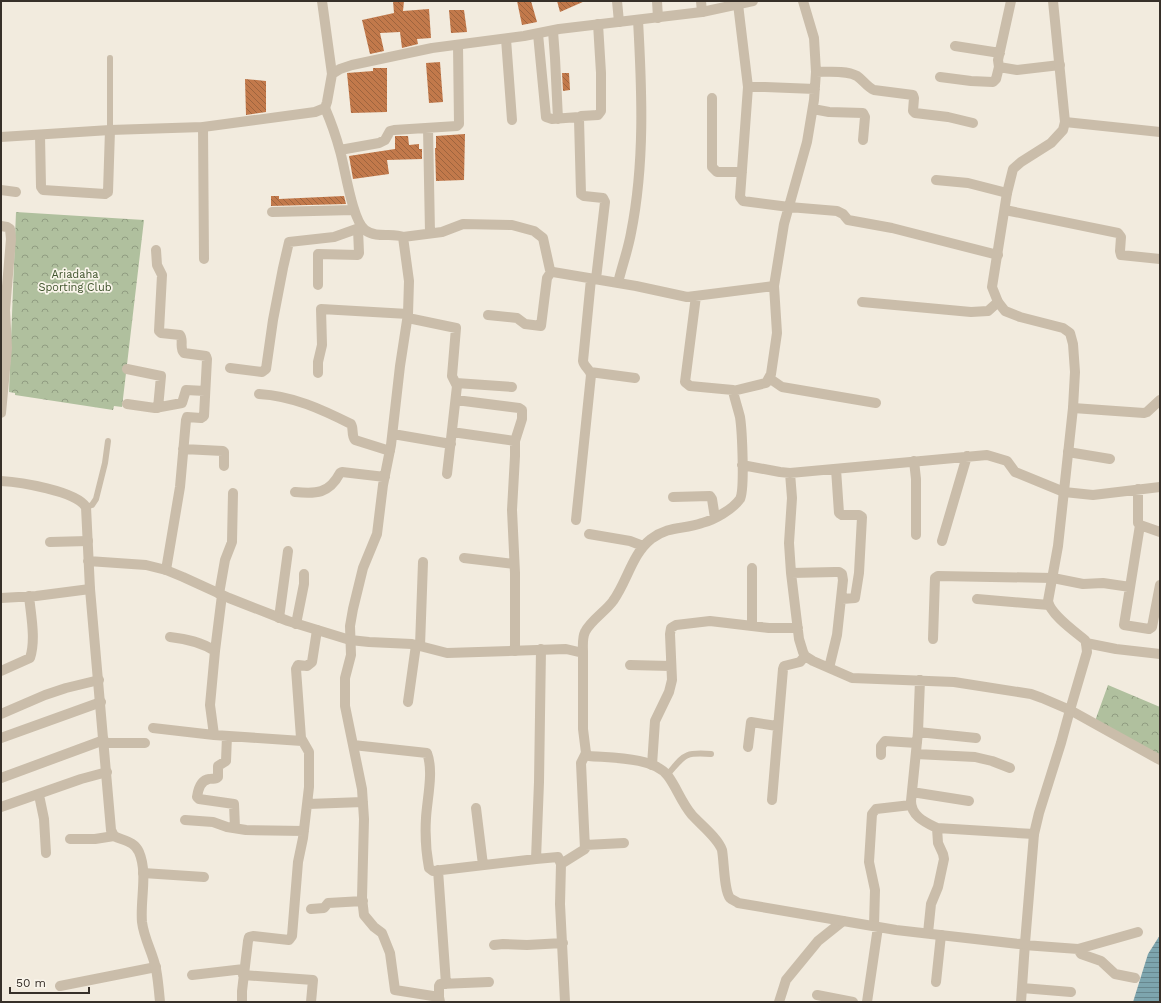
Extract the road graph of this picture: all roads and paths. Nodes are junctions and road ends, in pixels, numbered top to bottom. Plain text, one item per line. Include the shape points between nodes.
1 (322, 1) edge
2 (617, 1) edge
3 (657, 1) edge
4 (701, 1) edge
5 (753, 1) edge
6 (803, 1) edge
7 (1010, 1) edge
8 (1053, 1) edge
9 (738, 4) junction
10 (702, 12) junction
11 (658, 18) junction
12 (638, 20) junction
13 (619, 22) junction
14 (598, 24) junction
15 (553, 31) junction
16 (538, 34) junction
17 (506, 39) junction
18 (458, 45) junction
19 (955, 46) dead end
20 (1000, 53) junction
21 (110, 58) dead end
22 (1060, 65) junction
23 (999, 67) junction
24 (816, 72) junction
25 (332, 74) junction
26 (940, 77) dead end
27 (748, 87) junction
28 (815, 89) junction
29 (712, 98) dead end
30 (325, 108) junction
31 (813, 109) junction
32 (579, 118) junction
33 (558, 119) junction
34 (512, 120) dead end
35 (1065, 122) junction
36 (973, 123) dead end
37 (203, 127) junction
38 (428, 128) junction
39 (110, 130) junction
40 (1160, 132) edge
41 (40, 135) junction
42 (1, 137) edge
43 (863, 140) dead end
44 (340, 150) junction
45 (742, 172) junction
46 (936, 180) dead end
47 (1, 190) edge
48 (16, 192) dead end
49 (1007, 193) junction
50 (789, 207) junction
51 (354, 210) junction
52 (1005, 210) junction
53 (272, 212) dead end
54 (1, 226) edge
55 (360, 228) junction
56 (430, 233) junction
57 (403, 237) junction
58 (156, 250) dead end
59 (998, 255) junction
60 (204, 259) dead end
61 (1160, 259) edge
62 (551, 272) junction
63 (593, 279) junction
64 (618, 283) junction
65 (318, 285) dead end
66 (774, 286) junction
67 (696, 296) junction
68 (862, 302) dead end
69 (998, 302) junction
70 (488, 315) dead end
71 (408, 316) junction
72 (3, 322) edge
73 (230, 368) dead end
74 (127, 369) dead end
75 (590, 372) junction
76 (318, 373) dead end
77 (635, 378) dead end
78 (769, 378) junction
79 (3, 380) edge
80 (456, 383) junction
81 (512, 388) dead end
82 (733, 390) junction
83 (205, 391) junction
84 (259, 394) dead end
85 (456, 400) junction
86 (1160, 400) edge
87 (876, 403) dead end
88 (127, 404) dead end
89 (158, 408) junction
90 (1073, 408) junction
91 (1, 413) edge
92 (452, 432) junction
93 (393, 434) junction
94 (108, 441) dead end
95 (515, 441) junction
96 (451, 444) junction
97 (183, 448) junction
98 (390, 451) junction
99 (1068, 452) junction
100 (967, 456) junction
101 (1110, 459) dead end
102 (914, 461) junction
103 (742, 465) junction
104 (224, 466) dead end
105 (836, 469) junction
106 (790, 473) junction
107 (447, 474) dead end
108 (385, 477) junction
109 (1, 481) edge
110 (1160, 487) edge
111 (1138, 490) junction
112 (294, 492) dead end
113 (1064, 492) junction
114 (233, 493) dead end
115 (673, 497) dead end
116 (86, 507) junction
117 (715, 518) junction
118 (576, 520) dead end
119 (1140, 525) junction
120 (1160, 532) edge
121 (589, 534) dead end
122 (916, 535) dead end
123 (88, 540) junction
124 (942, 541) dead end
125 (50, 542) dead end
126 (643, 546) junction
127 (288, 551) dead end
128 (464, 558) dead end
129 (88, 561) junction
130 (423, 562) dead end
131 (514, 564) junction
132 (752, 568) dead end
133 (166, 570) junction
134 (791, 573) junction
135 (304, 574) dead end
136 (1053, 578) junction
137 (1130, 587) junction
138 (1160, 587) edge
139 (90, 589) junction
140 (220, 594) junction
141 (29, 596) junction
142 (1, 598) edge
143 (842, 599) junction
144 (977, 599) dead end
145 (1049, 605) junction
146 (279, 618) junction
147 (296, 624) junction
148 (752, 626) junction
149 (798, 628) junction
150 (317, 630) junction
151 (170, 637) dead end
152 (933, 639) dead end
153 (350, 640) junction
154 (1086, 643) junction
155 (418, 645) junction
156 (541, 650) junction
157 (516, 651) junction
158 (215, 652) junction
159 (583, 653) junction
160 (1160, 654) edge
161 (805, 656) junction
162 (630, 665) dead end
163 (671, 666) junction
164 (829, 668) junction
165 (1, 671) edge
166 (99, 680) junction
167 (920, 680) junction
168 (101, 702) junction
169 (408, 702) dead end
170 (1070, 710) junction
171 (1, 714) edge
172 (777, 726) junction
173 (153, 728) dead end
174 (918, 732) junction
175 (214, 735) junction
176 (227, 736) junction
177 (1, 738) edge
178 (976, 738) dead end
179 (302, 741) junction
180 (104, 742) junction
181 (917, 742) junction
182 (145, 743) dead end
183 (353, 745) junction
184 (748, 747) dead end
185 (586, 753) junction
186 (711, 754) dead end
187 (916, 754) junction
188 (881, 755) dead end
189 (1160, 760) edge
190 (652, 765) junction
191 (1010, 768) dead end
192 (107, 772) junction
193 (667, 775) junction
194 (1, 778) edge
195 (912, 792) junction
196 (38, 795) junction
197 (772, 800) dead end
198 (969, 801) dead end
199 (363, 802) junction
200 (308, 804) junction
201 (911, 805) junction
202 (1, 807) edge
203 (476, 808) dead end
204 (185, 820) dead end
205 (235, 828) junction
206 (937, 828) junction
207 (304, 831) junction
208 (1034, 834) junction
209 (114, 836) junction
210 (70, 839) dead end
211 (624, 843) dead end
212 (586, 845) junction
213 (46, 853) dead end
214 (536, 859) junction
215 (561, 864) junction
216 (483, 865) junction
217 (438, 870) junction
218 (143, 873) junction
219 (204, 877) dead end
220 (363, 901) junction
221 (311, 909) dead end
222 (843, 921) junction
223 (876, 927) junction
224 (1138, 932) dead end
225 (928, 934) junction
226 (941, 935) junction
227 (562, 943) junction
228 (1024, 944) junction
229 (494, 945) dead end
230 (1078, 949) junction
231 (156, 968) junction
232 (244, 972) junction
233 (192, 975) dead end
234 (1134, 978) dead end
235 (489, 982) dead end
236 (936, 982) dead end
237 (446, 984) junction
238 (60, 986) dead end
239 (1022, 988) junction
240 (1071, 992) dead end
241 (817, 995) dead end
242 (440, 999) edge
243 (160, 1002) edge
244 (242, 1002) edge
245 (311, 1002) edge
246 (566, 1002) edge
247 (779, 1002) edge
248 (853, 1002) edge
249 (867, 1002) edge
250 (1021, 1002) edge

1 - 25 street
2 - 13 street
3 - 11 street
4 - 10 street
5 - 9 street
6 - 24 street via 814,38
7 - 20 street
8 - 22 street
9 - 10 street
9 - 27 street
10 - 11 street
11 - 12 street
12 - 13 street
12 - 64 street via 642,84 640,166 631,233
13 - 14 street
14 - 15 street
14 - 32 street via 601,111 598,115
15 - 16 street
15 - 33 street
16 - 17 street
16 - 33 street via 546,116
17 - 18 street
17 - 34 street
18 - 25 street via 352,65
18 - 38 street via 459,124
19 - 20 street
20 - 23 street
21 - 39 lane
22 - 23 street via 1017,70
22 - 35 street
23 - 26 street via 993,82
24 - 28 street
24 - 36 street via 848,73 874,90 914,96 915,113
25 - 30 street
27 - 28 street
27 - 45 street
28 - 31 street
29 - 45 street via 712,167 717,172
30 - 37 street via 316,112
30 - 44 street
31 - 43 street via 863,113
31 - 50 street via 807,142
32 - 33 street
32 - 63 street via 581,194 603,198 605,202
35 - 40 street
35 - 49 street via 1063,130 1051,143 1013,169
37 - 39 street
37 - 60 street
38 - 44 street via 394,130 379,143
38 - 56 street
39 - 41 street
39 - 41 street via 108,192 105,194 43,190
41 - 42 street
44 - 51 street
45 - 50 street via 740,196 743,201
46 - 49 street via 968,183
47 - 48 street
49 - 52 street
50 - 59 street via 837,211 848,220 892,228
50 - 66 street
51 - 53 street
51 - 55 street
52 - 59 street
52 - 61 street via 1118,233 1121,236 1121,255
54 - 72 street via 10,229 11,239
55 - 57 street via 377,234
55 - 65 street via 358,255 318,254
55 - 73 street via 334,237 289,242 266,369 262,372
56 - 57 street
56 - 62 street via 442,232 463,224 512,225 534,231 543,238
57 - 71 street via 409,281
58 - 83 street via 157,265 162,275 159,331 181,336 182,353 207,357
59 - 69 street via 992,287
62 - 63 street
62 - 70 street via 547,278 541,326 525,324 519,318
63 - 64 street
63 - 75 street via 584,361
64 - 67 street via 687,297
66 - 67 street
66 - 78 street via 777,333
67 - 82 street via 685,382 690,386
68 - 69 street via 972,312 988,311
69 - 90 street via 1005,311 1063,328 1070,333 1075,372
71 - 76 street via 321,309 322,345
71 - 80 street via 456,328 452,376
71 - 93 street
72 - 79 street via 7,348
74 - 89 street via 161,376
75 - 77 street
75 - 118 street
78 - 82 street via 766,383
78 - 87 street via 782,386
79 - 91 street
80 - 81 street
80 - 85 street
82 - 103 street via 740,418
83 - 89 street via 186,390 182,403
83 - 97 street via 204,416 186,418
84 - 98 street via 279,396 313,405 351,424 355,440
85 - 92 street
85 - 95 street via 520,408 522,419
86 - 90 street via 1144,413
88 - 89 street
90 - 99 street
92 - 95 street
92 - 96 street
93 - 96 street
93 - 98 street
94 - 116 lane via 96,499 92,505
95 - 131 street via 512,510
96 - 107 street
97 - 104 street via 223,450
97 - 133 street via 178,508
98 - 108 street
99 - 101 street
99 - 113 street
100 - 102 street
100 - 113 street via 990,455 1007,461 1015,472
100 - 124 street
102 - 105 street
102 - 122 street
103 - 106 street
103 - 117 street via 740,498 737,503
105 - 106 street
105 - 143 street via 839,513 862,516 855,599
106 - 134 street
108 - 112 street via 342,472 332,485 320,492
108 - 153 street via 377,534 362,574 351,617
109 - 116 street via 60,491 82,501
110 - 111 street
111 - 113 street via 1093,494
111 - 119 street via 1137,520
113 - 136 street
114 - 140 street via 232,542 225,560
115 - 117 street via 710,496
116 - 123 street
117 - 126 street via 700,524 667,530
119 - 120 street
119 - 137 street
121 - 126 street via 636,542
123 - 125 street
123 - 129 street
126 - 159 street via 621,590 585,631
127 - 146 street
128 - 131 street
129 - 133 street via 146,565
129 - 139 street
130 - 155 street
131 - 157 street
132 - 148 street
133 - 140 street
134 - 143 street via 842,574
134 - 149 street
135 - 147 street
136 - 137 street via 1083,584 1103,583
136 - 145 street
136 - 152 street via 936,576
137 - 138 street via 1124,625 1149,629 1152,628
139 - 141 street
139 - 166 street
140 - 146 street
140 - 158 street
141 - 142 street
141 - 165 street via 33,640 30,658
143 - 164 street
144 - 145 street
145 - 154 street
146 - 147 street
147 - 150 street
148 - 149 street
148 - 163 street via 710,621 674,626 670,634
149 - 161 street
150 - 153 street
150 - 179 street via 312,662 307,666 298,665 296,669
151 - 158 street via 194,641
153 - 155 street
153 - 183 street via 351,655 345,678 345,706
154 - 160 street
154 - 170 street via 1087,654
155 - 157 street via 447,653
155 - 169 street
156 - 157 street
156 - 159 street via 566,649
156 - 214 street
158 - 175 street via 210,705
159 - 185 street via 583,729
161 - 164 street
161 - 172 street via 800,662 783,668
162 - 163 street
163 - 190 street via 671,687 655,721
164 - 167 street via 852,678
166 - 168 street
166 - 171 street via 45,695
167 - 170 street via 954,682 1021,692
167 - 174 street
168 - 177 street
168 - 180 street
170 - 189 street
170 - 208 street
172 - 184 street via 751,722
172 - 197 street
173 - 175 street
174 - 178 street
174 - 181 street
175 - 176 street
176 - 179 street
176 - 205 street via 226,761 218,766 216,779 202,782 197,797 234,804
179 - 200 street via 309,752
180 - 182 street
180 - 192 street
180 - 194 street
181 - 187 street
181 - 188 street via 884,741
183 - 199 street
183 - 217 street via 427,753 430,769 426,820 427,858 428,868
185 - 190 street via 589,756 642,761
185 - 212 street via 581,769
186 - 193 lane via 688,754
187 - 191 street via 975,757
187 - 195 street
190 - 193 street
192 - 196 street
192 - 209 street via 111,830
193 - 222 street via 691,814 720,845 730,898 738,902
195 - 198 street
195 - 201 street
196 - 202 street
196 - 213 street via 44,819
199 - 200 street
199 - 220 street
200 - 207 street
201 - 206 street via 918,816
201 - 223 street via 876,809 872,814 869,862 875,890
203 - 216 street
204 - 205 street via 213,822
205 - 207 street
206 - 208 street
206 - 225 street via 938,844 944,860 931,904
207 - 232 street via 298,862 292,936 289,940 249,937
208 - 228 street
209 - 210 street
209 - 218 street via 135,846
211 - 212 street
212 - 215 street via 582,852
214 - 215 street via 558,857
214 - 216 street
215 - 227 street
216 - 217 street
217 - 237 street
218 - 219 street
218 - 231 street via 142,922
220 - 221 street via 328,903 324,908
220 - 242 street via 364,916 382,933 390,953 395,990
222 - 223 street
222 - 247 street via 818,941 786,980
223 - 225 street
223 - 249 street
224 - 230 street
225 - 226 street
226 - 228 street
226 - 236 street
227 - 229 street
227 - 246 street
228 - 230 street
228 - 239 street
230 - 234 street via 1082,954 1101,961 1114,974
231 - 238 street
231 - 243 street
232 - 233 street
232 - 244 street
232 - 245 street via 313,980
235 - 237 street
237 - 242 street via 439,985
239 - 240 street
239 - 250 street
241 - 248 street

